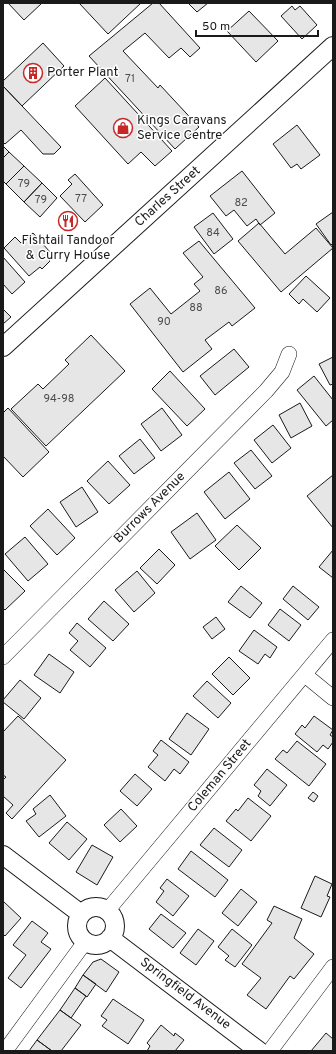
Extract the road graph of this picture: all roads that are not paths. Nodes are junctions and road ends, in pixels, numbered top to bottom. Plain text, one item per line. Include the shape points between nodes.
1 (333, 46) edge
2 (3, 347) edge
3 (289, 354) dead end
4 (333, 640) edge
5 (3, 658) edge
6 (305, 675) junction
7 (333, 698) edge
8 (3, 855) edge
9 (107, 911) junction
10 (81, 914) junction
11 (110, 938) junction
12 (86, 942) junction
13 (333, 967) edge
14 (5, 1051) edge
15 (261, 1051) edge

1 - 2 street, Charles Street
3 - 5 street, Burrows Avenue via 282,372 266,391
4 - 6 street, Coleman Street
6 - 7 street
6 - 9 street, Coleman Street
8 - 10 street
9 - 10 street via 96,907
9 - 11 street via 111,915 114,927
10 - 12 street via 77,929
11 - 12 street via 96,945
11 - 15 street, Springfield Avenue
12 - 14 street
13 - 15 street

